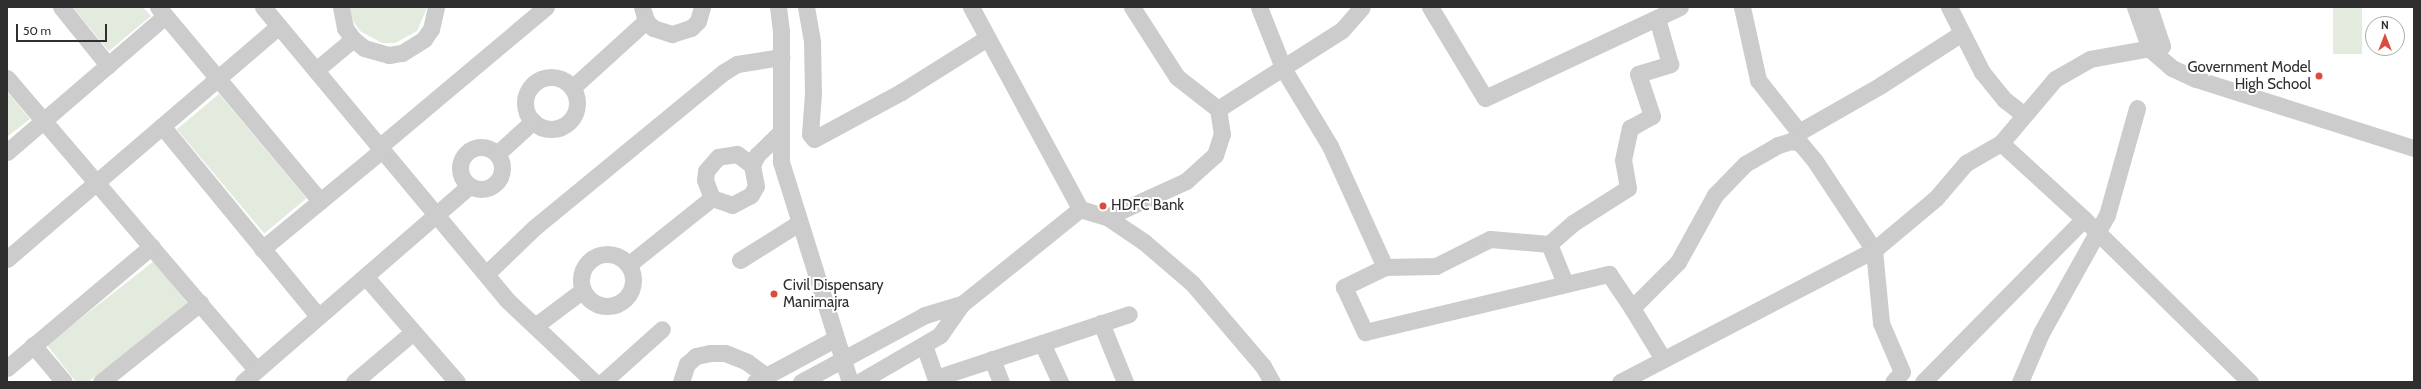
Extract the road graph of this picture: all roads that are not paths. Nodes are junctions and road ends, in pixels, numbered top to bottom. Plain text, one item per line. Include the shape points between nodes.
1 (61, 7) edge
2 (263, 7) edge
3 (341, 7) edge
4 (436, 7) edge
5 (546, 7) edge
6 (702, 7) edge
7 (778, 7) edge
8 (806, 7) edge
9 (970, 7) edge
10 (1132, 7) edge
11 (1259, 7) edge
12 (1362, 7) edge
13 (1430, 7) edge
14 (1680, 7) edge
15 (1742, 7) edge
16 (1949, 7) edge
17 (2135, 7) edge
18 (2149, 7) edge
19 (162, 11) edge
20 (644, 14) edge
21 (1657, 18) junction
22 (279, 26) junction
23 (1960, 34) junction
24 (987, 38) junction
25 (354, 39) junction
26 (2156, 47) junction
27 (781, 57) junction
28 (108, 64) junction
29 (316, 70) junction
30 (1284, 70) junction
31 (7, 78) edge
32 (217, 79) junction
33 (572, 88) junction
34 (2137, 108) dead end
35 (1218, 109) junction
36 (2024, 115) junction
37 (43, 121) junction
38 (532, 121) junction
39 (162, 126) junction
40 (781, 132) junction
41 (2001, 143) junction
42 (2413, 146) edge
43 (381, 148) junction
44 (7, 152) edge
45 (498, 154) junction
46 (752, 165) junction
47 (96, 183) junction
48 (469, 186) junction
49 (712, 198) junction
50 (320, 201) junction
51 (1080, 209) junction
52 (435, 213) junction
53 (1106, 217) junction
54 (2084, 220) junction
55 (799, 222) junction
56 (2097, 232) junction
57 (1549, 244) junction
58 (152, 246) junction
59 (262, 249) junction
60 (1874, 250) junction
61 (7, 259) edge
62 (740, 260) dead end
63 (628, 265) junction
64 (1385, 266) junction
65 (486, 274) junction
66 (1565, 283) junction
67 (371, 284) dead end
68 (583, 290) junction
69 (200, 303) junction
70 (962, 304) junction
71 (1632, 308) junction
72 (1129, 314) dead end
73 (318, 316) junction
74 (1101, 323) junction
75 (535, 326) junction
76 (662, 330) dead end
77 (413, 332) junction
78 (835, 339) junction
79 (1042, 343) junction
80 (33, 345) junction
81 (924, 345) junction
82 (992, 359) junction
83 (1663, 359) junction
84 (842, 360) junction
85 (7, 368) edge
86 (256, 370) junction
87 (761, 379) edge
88 (936, 380) edge
89 (1626, 380) edge
90 (64, 382) edge
91 (101, 382) edge
92 (243, 382) edge
93 (354, 382) edge
94 (458, 382) edge
95 (594, 382) edge
96 (603, 382) edge
97 (681, 382) edge
98 (801, 382) edge
99 (850, 382) edge
100 (859, 382) edge
101 (1002, 382) edge
102 (1060, 382) edge
103 (1125, 382) edge
104 (1272, 382) edge
105 (1893, 382) edge
106 (1923, 382) edge
107 (2020, 382) edge
108 (2250, 382) edge

1 - 28 street
2 - 22 street
3 - 25 street via 345,28
4 - 25 street via 431,29 424,39 402,53 376,53
5 - 43 street
6 - 20 street via 698,20 682,33 662,32
7 - 27 street
8 - 24 street via 813,86 810,134 814,139 901,92
9 - 24 street
10 - 35 street via 1177,77
11 - 30 street
12 - 30 street via 1342,30
13 - 21 street via 1485,98
14 - 21 street
15 - 23 street via 1758,80 1800,132 1881,85
16 - 23 street
17 - 26 street
18 - 26 street
19 - 28 street
19 - 32 street
20 - 33 street
21 - 57 street via 1670,64 1638,74 1652,116 1630,128 1623,160 1628,188 1573,223
22 - 29 street
22 - 32 street
23 - 36 street via 1982,72 2005,100
24 - 51 street
25 - 29 street
26 - 36 street via 2090,59 2055,79
26 - 42 street via 2172,68 2196,79
27 - 40 street
27 - 65 street via 736,64 724,72 535,227
28 - 37 street
29 - 43 street
30 - 35 street via 1248,88
30 - 64 street via 1330,146
31 - 37 street
32 - 39 street
32 - 50 street
33 - 38 street via 577,98 571,119 552,129
33 - 38 street via 562,80 548,77 531,86 525,104
34 - 56 street via 2107,216
35 - 53 street via 1222,134 1215,155 1186,181
36 - 41 street
37 - 44 street
37 - 47 street
38 - 45 street
39 - 47 street
39 - 59 street
40 - 46 street via 766,142
40 - 55 street via 781,162
41 - 54 street
41 - 60 street via 1966,163 1936,198
43 - 50 street
43 - 52 street
45 - 48 street via 503,168 497,183 484,189
45 - 48 street via 482,147 466,154 460,170
46 - 49 street via 756,186 751,196 732,205
46 - 49 street via 737,154 718,156 706,171 705,180
47 - 58 street
47 - 61 street
48 - 52 street
49 - 63 street
50 - 59 street
51 - 53 street
51 - 70 street
52 - 65 street
52 - 73 street
53 - 104 street via 1144,242 1192,283 1263,366
54 - 56 street
54 - 106 street
55 - 62 street
55 - 78 street
56 - 107 street via 2041,333
56 - 108 street
57 - 64 street via 1490,240 1436,266
57 - 66 street
58 - 69 street
58 - 80 street
59 - 73 street
60 - 71 street via 1815,161 1800,143 1791,141 1778,145 1745,164 1715,195 1678,262
60 - 83 street
60 - 105 street via 1881,323 1902,372
63 - 68 street via 615,255 594,257 582,274
63 - 68 street via 632,273 631,290 620,302 599,304
64 - 66 street via 1344,287 1365,332
65 - 75 street
66 - 71 street via 1609,274
67 - 77 street
68 - 75 street
69 - 86 street
69 - 91 street
70 - 81 street via 940,335
70 - 84 street via 925,314
71 - 83 street
72 - 74 street
73 - 86 street
74 - 79 street
74 - 103 street
75 - 95 street
76 - 96 street
77 - 93 street
77 - 94 street
78 - 84 street
78 - 87 street
79 - 82 street
79 - 102 street
80 - 85 street
80 - 90 street
81 - 88 street
81 - 100 street
82 - 88 street
82 - 101 street
83 - 89 street
84 - 98 street
84 - 99 street
86 - 92 street
87 - 97 street via 747,362 725,353 710,353 696,356 686,364

